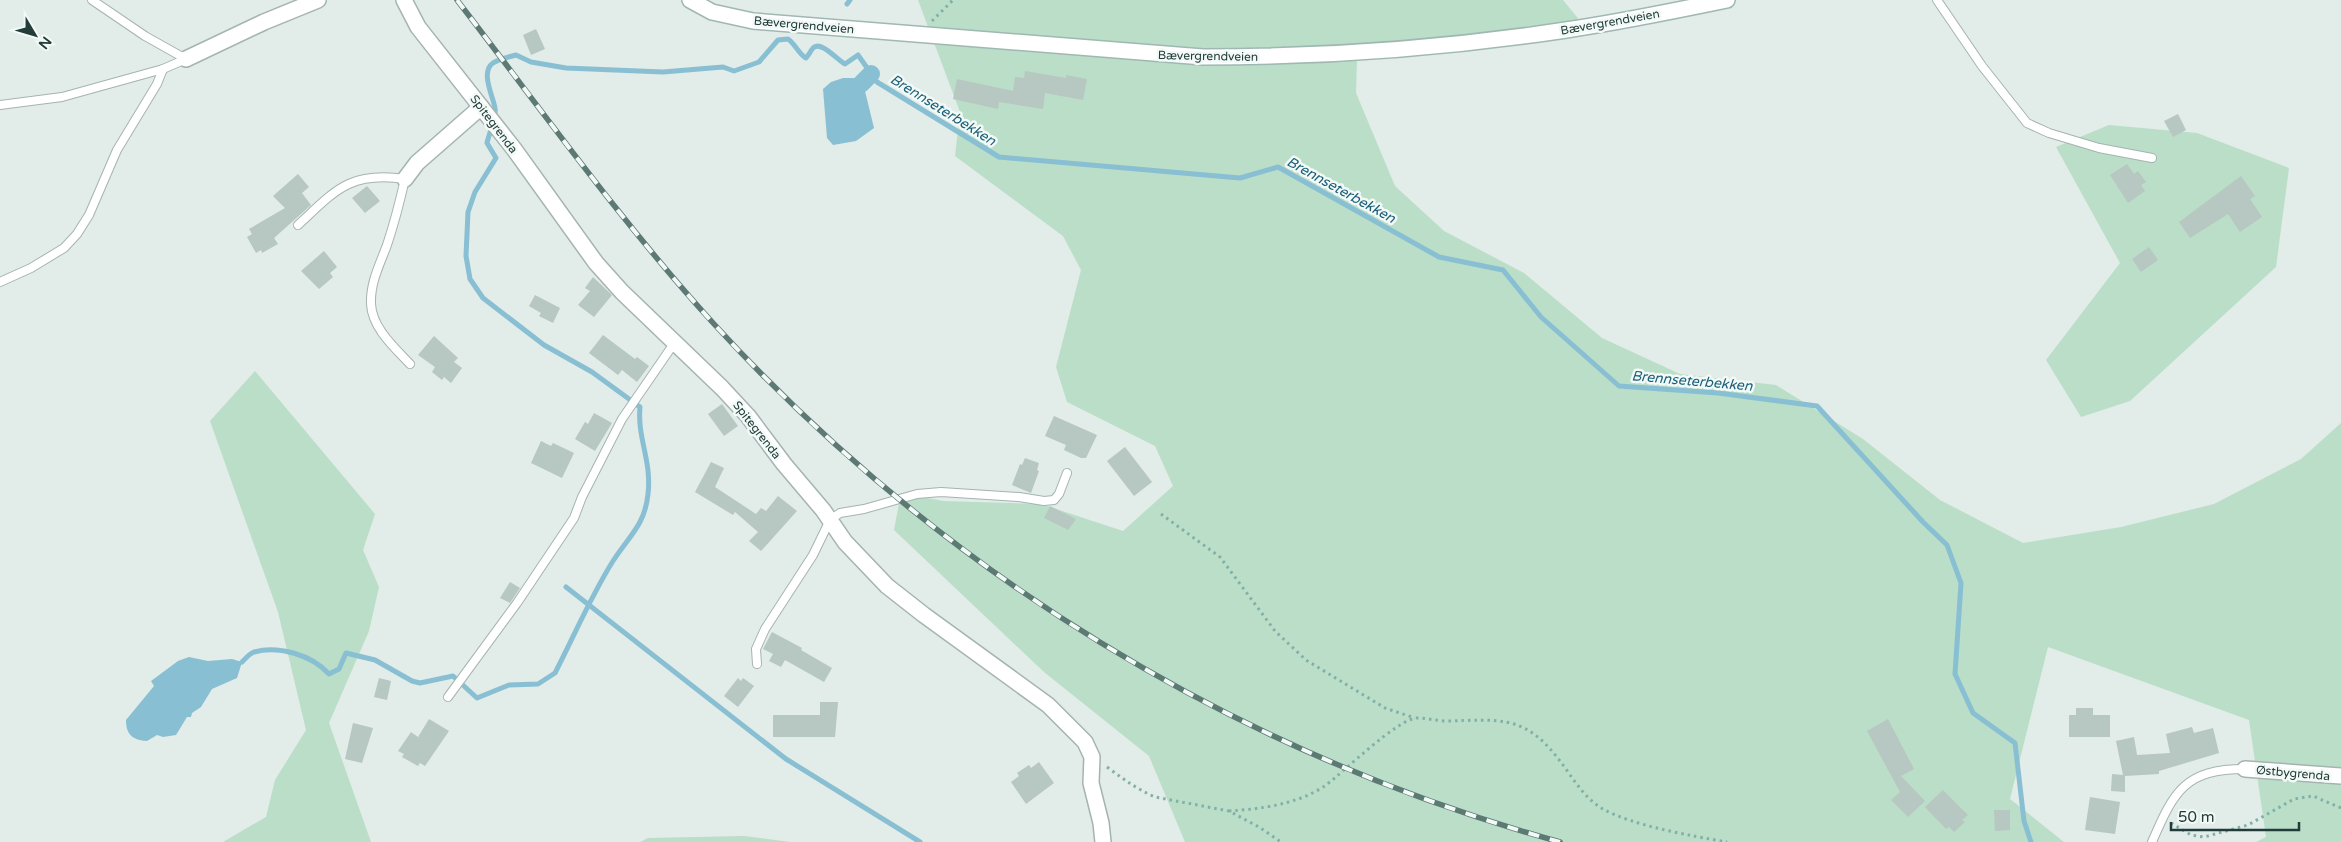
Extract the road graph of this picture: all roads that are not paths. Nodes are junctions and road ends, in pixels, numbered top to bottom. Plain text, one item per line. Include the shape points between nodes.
1 (92, 0) edge
2 (318, 0) edge
3 (404, 0) edge
4 (690, 0) edge
5 (1727, 0) edge
6 (1937, 0) edge
7 (186, 59) junction
8 (163, 69) junction
9 (0, 105) edge
10 (481, 108) junction
11 (2152, 158) dead end
12 (405, 179) junction
13 (298, 225) dead end
14 (0, 282) edge
15 (675, 342) junction
16 (410, 364) dead end
17 (1067, 473) dead end
18 (830, 520) junction
19 (757, 664) dead end
20 (448, 697) dead end
21 (2245, 769) joint
22 (2341, 776) edge
23 (1103, 842) edge
24 (2152, 842) edge

1 - 7 lane
2 - 7 street
3 - 10 street, Spitegrenda via 418,27
4 - 5 street, Bævergrendveien via 712,12 753,21 1168,56 1249,57 1472,42 1602,24
6 - 11 lane via 1982,66 2027,122 2098,148
7 - 8 lane
8 - 9 lane via 53,99
8 - 14 lane via 117,150 78,234 64,248
10 - 12 street via 417,163
10 - 15 street, Spitegrenda via 596,263
12 - 13 lane via 352,181
12 - 16 lane via 378,267 371,306 380,329
15 - 18 street, Spitegrenda via 748,416
15 - 20 lane via 622,419 574,518
17 - 18 lane via 1054,500 954,492 917,494 840,513
18 - 19 lane via 813,555 766,629 756,649
18 - 23 street, Spitegrenda via 845,542 888,586 1048,705 1085,742 1092,757 1091,784
21 - 22 street, Østbygrenda
21 - 24 lane via 2217,770 2193,779 2175,794

